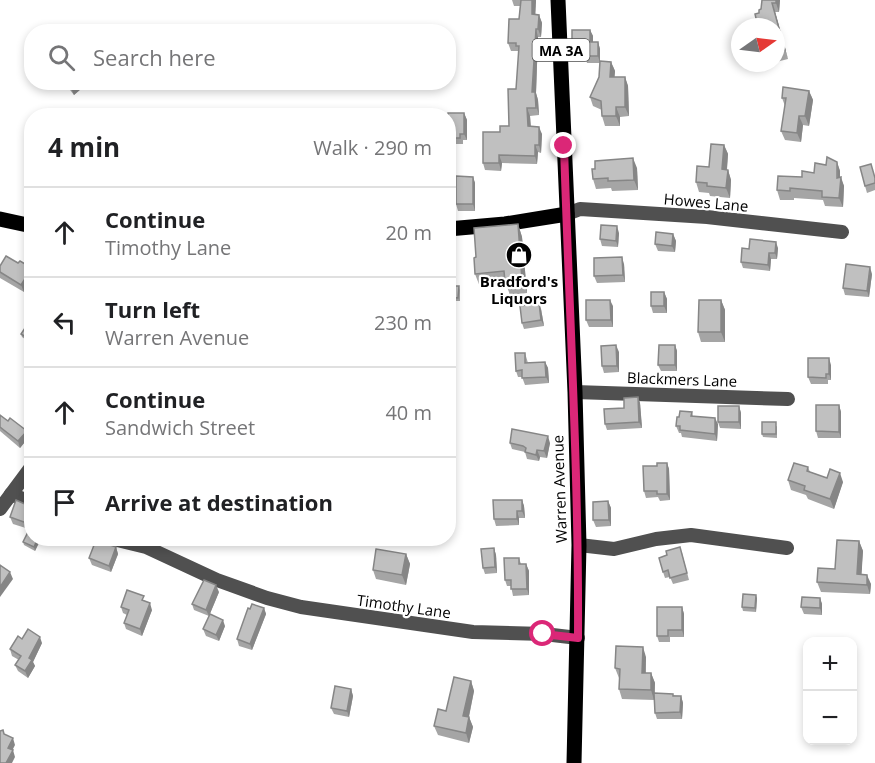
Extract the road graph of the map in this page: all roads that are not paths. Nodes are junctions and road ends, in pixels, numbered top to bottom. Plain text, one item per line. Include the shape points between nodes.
1 (558, 0) edge
2 (567, 214) junction
3 (0, 219) edge
4 (24, 224) edge
5 (456, 228) edge
6 (842, 232) dead end
7 (574, 392) junction
8 (788, 399) dead end
9 (24, 477) edge
10 (11, 494) junction
11 (24, 500) edge
12 (0, 509) edge
13 (579, 545) junction
14 (139, 546) edge
15 (787, 549) dead end
16 (578, 638) junction
17 (574, 763) edge

1 - 2 main road, MA 3A
2 - 5 main road
2 - 6 street, Howes Lane via 580,209
2 - 7 main road, Warren Avenue / MA 3A
3 - 4 main road
7 - 8 street, Blackmers Lane
7 - 13 main road, Warren Avenue / MA 3A
9 - 10 street
10 - 11 street
10 - 12 street
13 - 15 street via 614,549 691,535
13 - 16 main road, Warren Avenue / MA 3A
14 - 16 street, Timothy Lane via 284,603 473,632
16 - 17 main road, Warren Avenue / MA 3A

